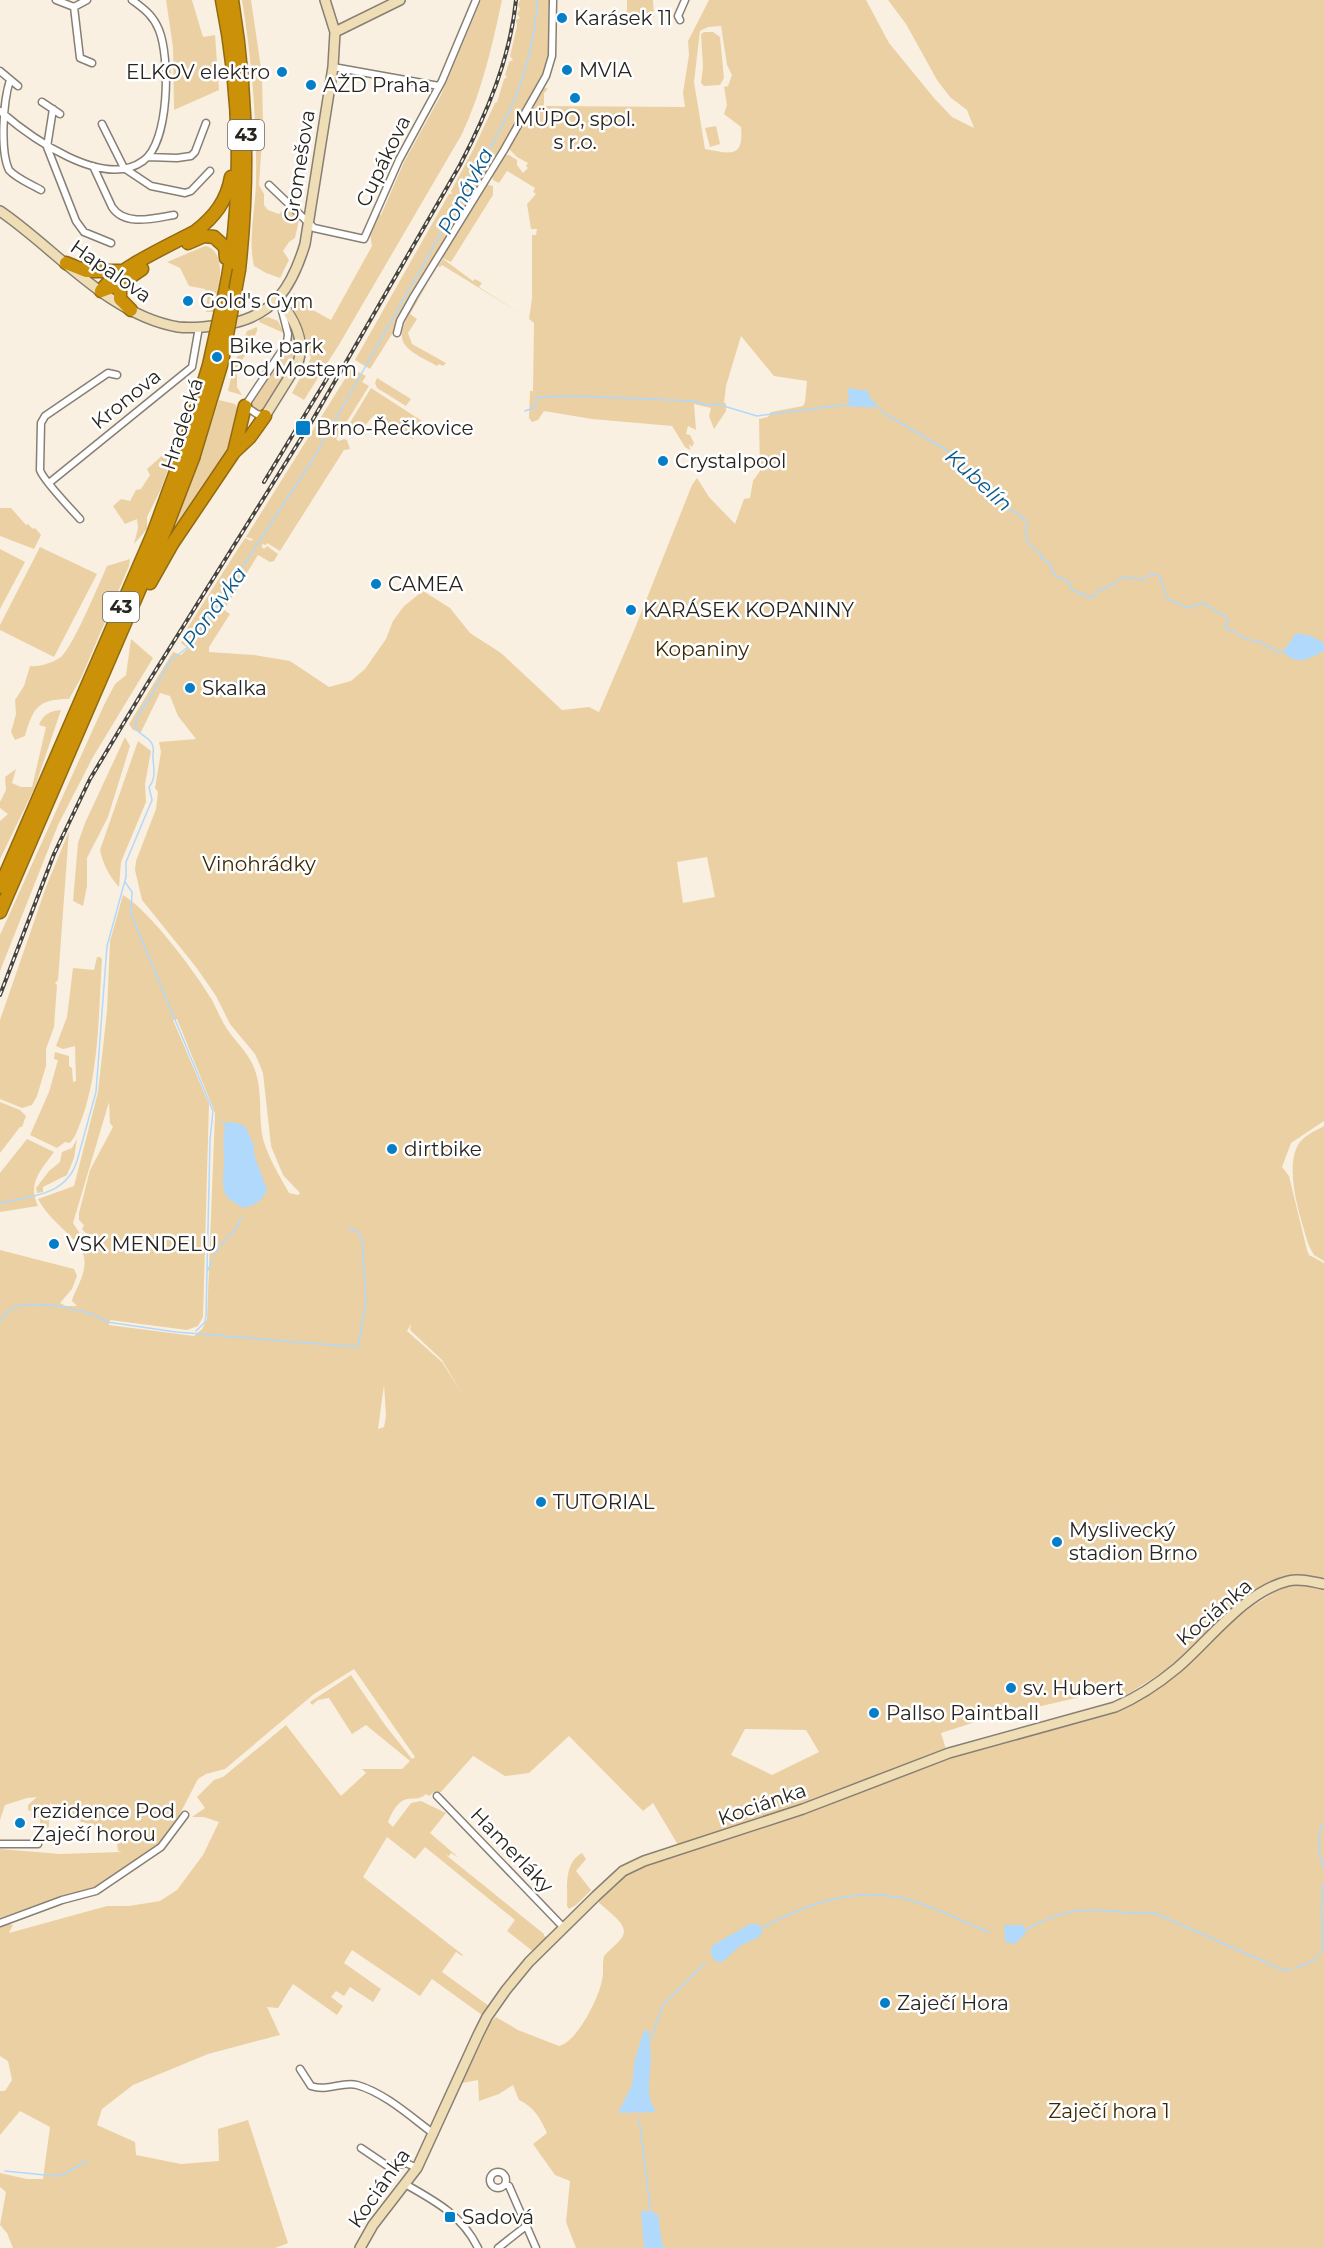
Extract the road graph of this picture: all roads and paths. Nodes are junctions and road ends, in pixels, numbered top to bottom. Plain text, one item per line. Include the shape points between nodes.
1 (56, 0) edge
2 (87, 0) edge
3 (132, 0) edge
4 (222, 0) edge
5 (232, 0) edge
6 (325, 0) edge
7 (400, 0) edge
8 (476, 0) edge
9 (552, 0) edge
10 (685, 0) edge
11 (74, 7) junction
12 (680, 20) dead end
13 (335, 32) junction
14 (92, 63) dead end
15 (333, 67) junction
16 (0, 71) edge
17 (10, 80) junction
18 (18, 86) dead end
19 (439, 86) junction
20 (42, 102) dead end
21 (53, 109) junction
22 (1, 111) edge
23 (60, 114) dead end
24 (206, 123) dead end
25 (102, 124) dead end
26 (236, 144) junction
27 (47, 147) junction
28 (148, 157) junction
29 (93, 166) junction
30 (124, 168) junction
31 (210, 171) dead end
32 (269, 185) dead end
33 (41, 190) dead end
34 (0, 211) edge
35 (174, 215) dead end
36 (309, 223) junction
37 (111, 243) dead end
38 (66, 263) junction
39 (231, 269) junction
40 (123, 270) junction
41 (120, 284) junction
42 (101, 291) junction
43 (278, 299) junction
44 (131, 310) junction
45 (199, 327) junction
46 (397, 333) dead end
47 (117, 375) dead end
48 (244, 406) junction
49 (265, 416) junction
50 (234, 452) junction
51 (187, 456) junction
52 (49, 483) junction
53 (80, 519) dead end
54 (120, 637) junction
55 (88, 698) junction
56 (75, 727) junction
57 (0, 887) edge
58 (0, 912) edge
59 (1324, 1584) edge
60 (437, 1796) dead end
61 (184, 1815) dead end
62 (0, 1844) edge
63 (38, 1844) dead end
64 (0, 1923) edge
65 (563, 1928) junction
66 (300, 2069) dead end
67 (434, 2134) junction
68 (361, 2148) dead end
69 (417, 2168) junction
70 (405, 2184) junction
71 (506, 2184) dead end
72 (526, 2226) junction
73 (360, 2248) edge
74 (478, 2248) edge
75 (498, 2248) edge
76 (536, 2248) edge

1 - 11 street
2 - 11 street
3 - 28 street via 150,13 165,47 161,135
4 - 26 highway, Hradecká / 43
5 - 39 highway, Hradecká / 43 via 247,141 245,216
6 - 13 street
7 - 13 street
8 - 19 street, Cupákova
9 - 46 street via 552,56 546,76 414,296
10 - 12 street
11 - 14 street via 80,58
13 - 15 street, Gromešova
15 - 19 street
15 - 36 street, Gromešova
16 - 17 street
17 - 18 street
17 - 22 street
19 - 36 street, Cupákova via 399,160 364,239
20 - 21 street
21 - 23 street
21 - 27 street
22 - 27 street
22 - 33 street via 6,166
24 - 28 street via 191,156
25 - 30 street
26 - 39 highway, Hradecká / 43
26 - 40 highway via 229,188 213,218
27 - 29 street
27 - 37 street via 79,228
28 - 30 street
29 - 30 street
29 - 35 street via 112,207 125,217 141,220
30 - 31 street via 151,186 179,193 191,191
32 - 36 street
34 - 38 street, Hapalova
36 - 43 street, Gromešova via 296,269
38 - 40 highway via 86,270
38 - 42 street, Hapalova
39 - 41 highway via 223,243 204,236
39 - 51 highway, Hradecká / 43, bridge
39 - 51 highway, Hradecká / 43, bridge via 230,324 218,377
40 - 42 highway via 107,281
41 - 42 highway
41 - 44 highway via 120,298
42 - 44 street, Hapalova
43 - 45 street, Hapalova via 251,319
43 - 48 street via 287,343
43 - 49 street via 290,313 301,354
44 - 45 street, Hapalova via 161,323
45 - 52 street, Kronova via 192,367
47 - 52 street via 108,374 45,416 41,423 40,470
48 - 49 street
48 - 50 highway
49 - 50 highway
50 - 54 highway via 172,544
51 - 54 highway, Hradecká / 43 via 169,520
51 - 55 highway, Hradecká / 43
52 - 53 street
54 - 55 highway, Hradecká / 43
55 - 56 highway, 43
56 - 57 highway, 43
56 - 58 highway, 43
59 - 65 street, Kociánka via 1295,1580 1270,1588 1226,1620 1177,1668 1114,1707 949,1753 803,1809 633,1865
60 - 65 street, Hamerláky
61 - 64 street via 161,1847 96,1891
62 - 63 street
65 - 67 street, Kociánka via 529,1962 487,2017
66 - 67 street via 311,2086 326,2089 357,2085
67 - 69 street, Kociánka
68 - 69 street via 389,2167 406,2163
69 - 70 street, Kociánka
70 - 73 street, Kociánka
70 - 74 street via 452,2213
71 - 72 street
72 - 75 street
72 - 76 street

